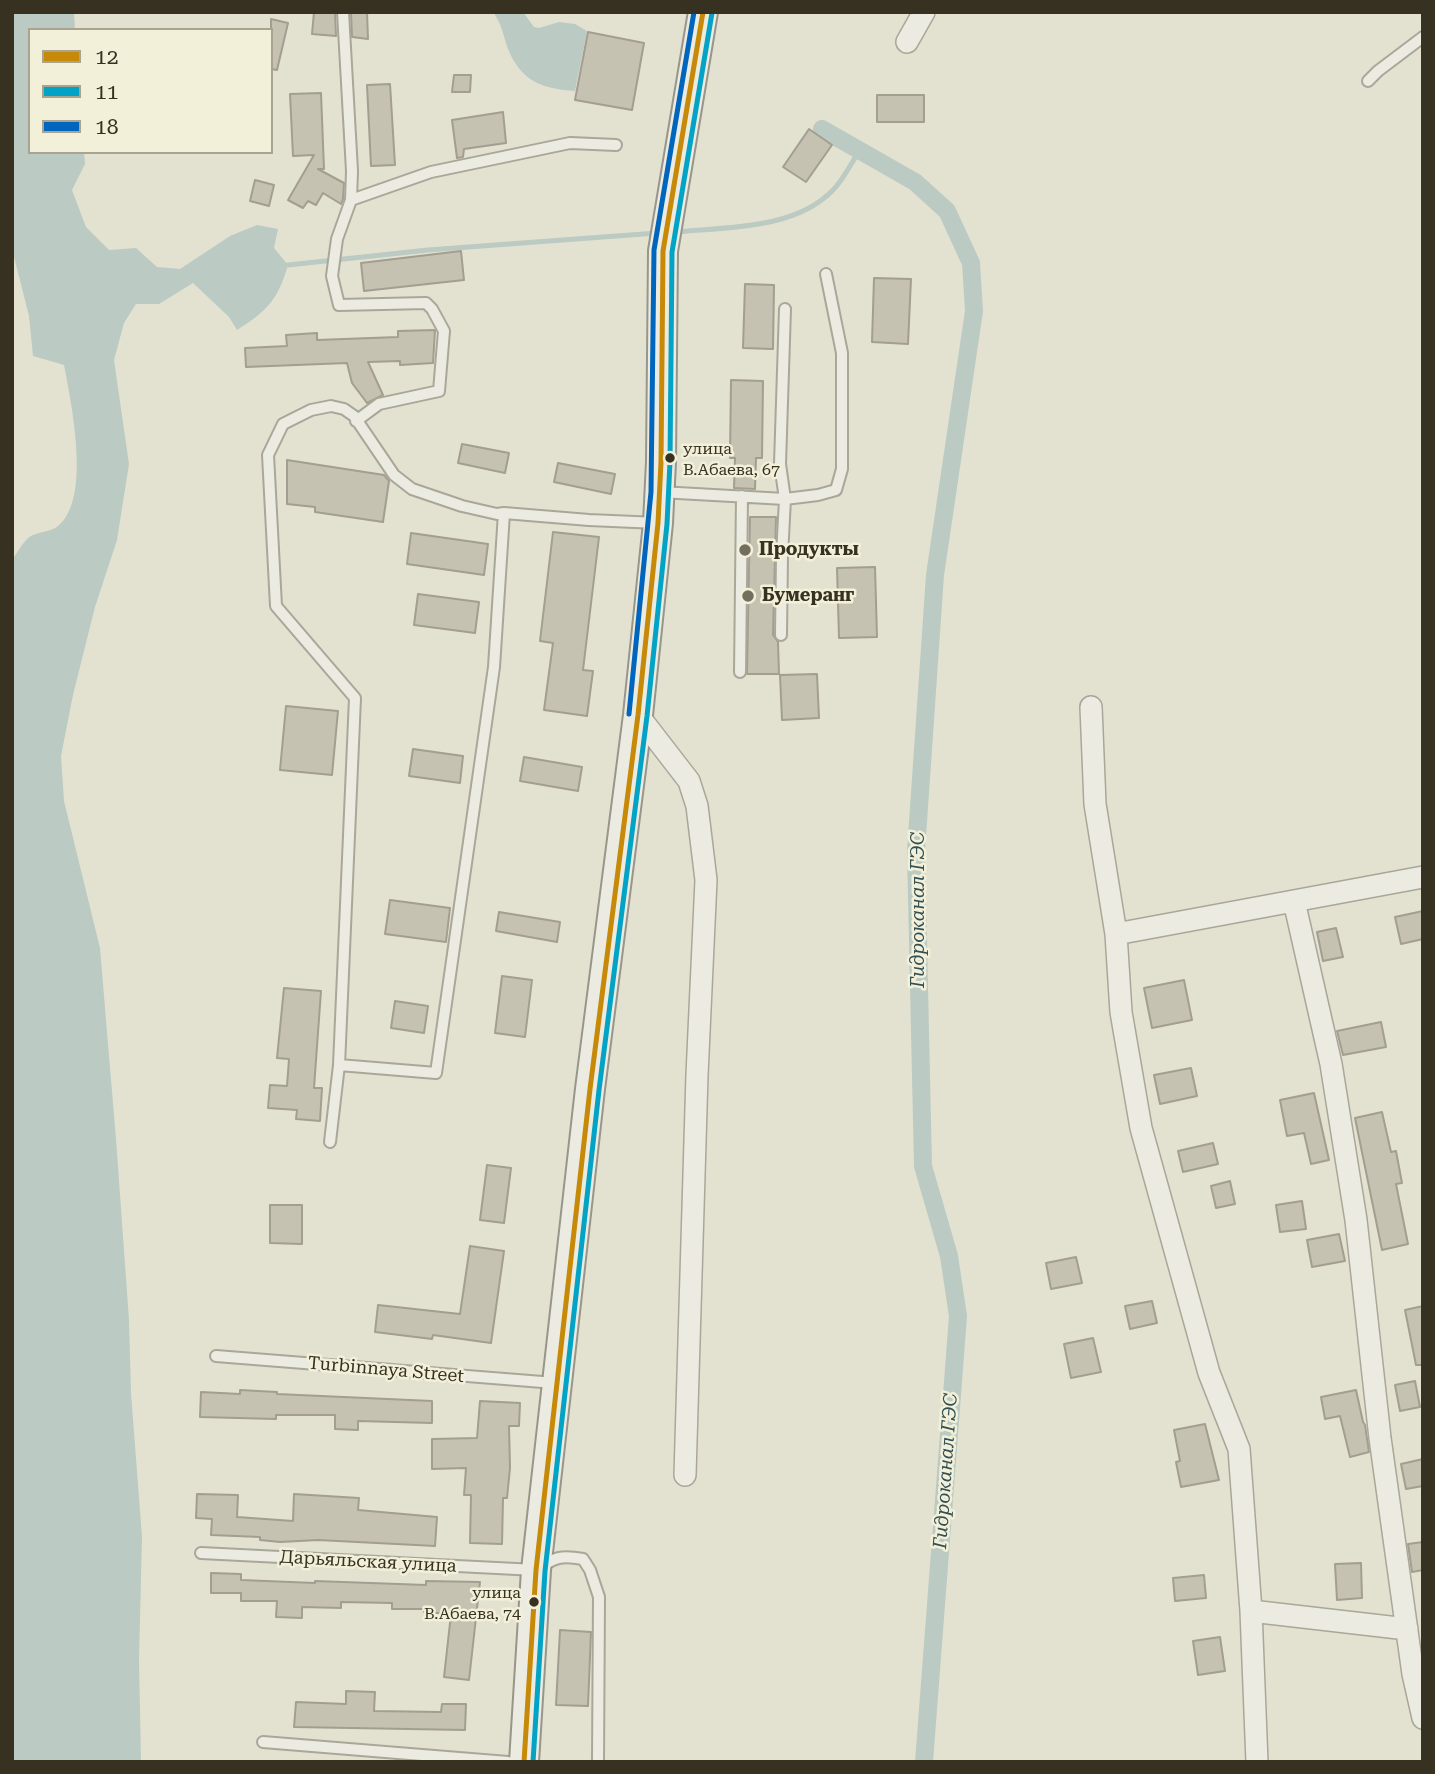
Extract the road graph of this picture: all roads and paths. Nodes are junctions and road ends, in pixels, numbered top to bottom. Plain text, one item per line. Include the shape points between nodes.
1 (343, 12) edge
2 (703, 12) edge
3 (924, 12) edge
4 (1423, 37) edge
5 (907, 42) dead end
6 (1368, 81) dead end
7 (616, 145) dead end
8 (351, 200) junction
9 (826, 274) dead end
10 (785, 309) dead end
11 (356, 421) junction
12 (660, 492) junction
13 (742, 496) junction
14 (785, 499) junction
15 (504, 513) junction
16 (657, 523) junction
17 (781, 635) dead end
18 (740, 672) dead end
19 (1091, 707) dead end
20 (638, 715) junction
21 (1423, 877) edge
22 (1294, 901) junction
23 (1116, 934) junction
24 (339, 1065) junction
25 (330, 1142) dead end
26 (216, 1356) dead end
27 (557, 1383) junction
28 (685, 1475) dead end
29 (201, 1553) dead end
30 (536, 1570) junction
31 (1251, 1611) junction
32 (1407, 1629) junction
33 (1423, 1718) edge
34 (263, 1742) dead end
35 (508, 1762) edge
36 (524, 1762) edge
37 (598, 1762) edge
38 (1257, 1762) edge

1 - 8 lane
2 - 12 main road via 663,251
3 - 5 street
4 - 6 lane
7 - 8 lane via 570,143 431,172
8 - 11 lane via 337,239 332,276 339,305 426,303 444,331 439,391 379,404
9 - 14 lane via 842,354 842,469 836,490
10 - 14 lane via 780,464
11 - 15 lane via 394,475 412,489 462,506
11 - 24 lane via 344,409 311,410 283,424 268,455 276,606 355,698
12 - 13 lane
12 - 16 main road
13 - 14 lane
13 - 18 lane
14 - 17 lane
15 - 16 lane
15 - 24 lane via 494,667 436,1073
16 - 20 main road
19 - 23 street via 1095,804
20 - 27 main road
20 - 28 street via 688,781 697,807 706,880
21 - 22 street
22 - 23 street
22 - 32 street via 1331,1064 1354,1207
23 - 31 street via 1121,1012 1141,1128 1209,1373 1239,1450
24 - 25 lane
26 - 27 lane, Turbinnaya Street
27 - 30 main road
29 - 30 lane, Дарьяльская улица
30 - 36 main road
30 - 37 lane via 551,1559 583,1559 599,1597
31 - 32 street
31 - 38 street
32 - 33 street
34 - 35 lane

